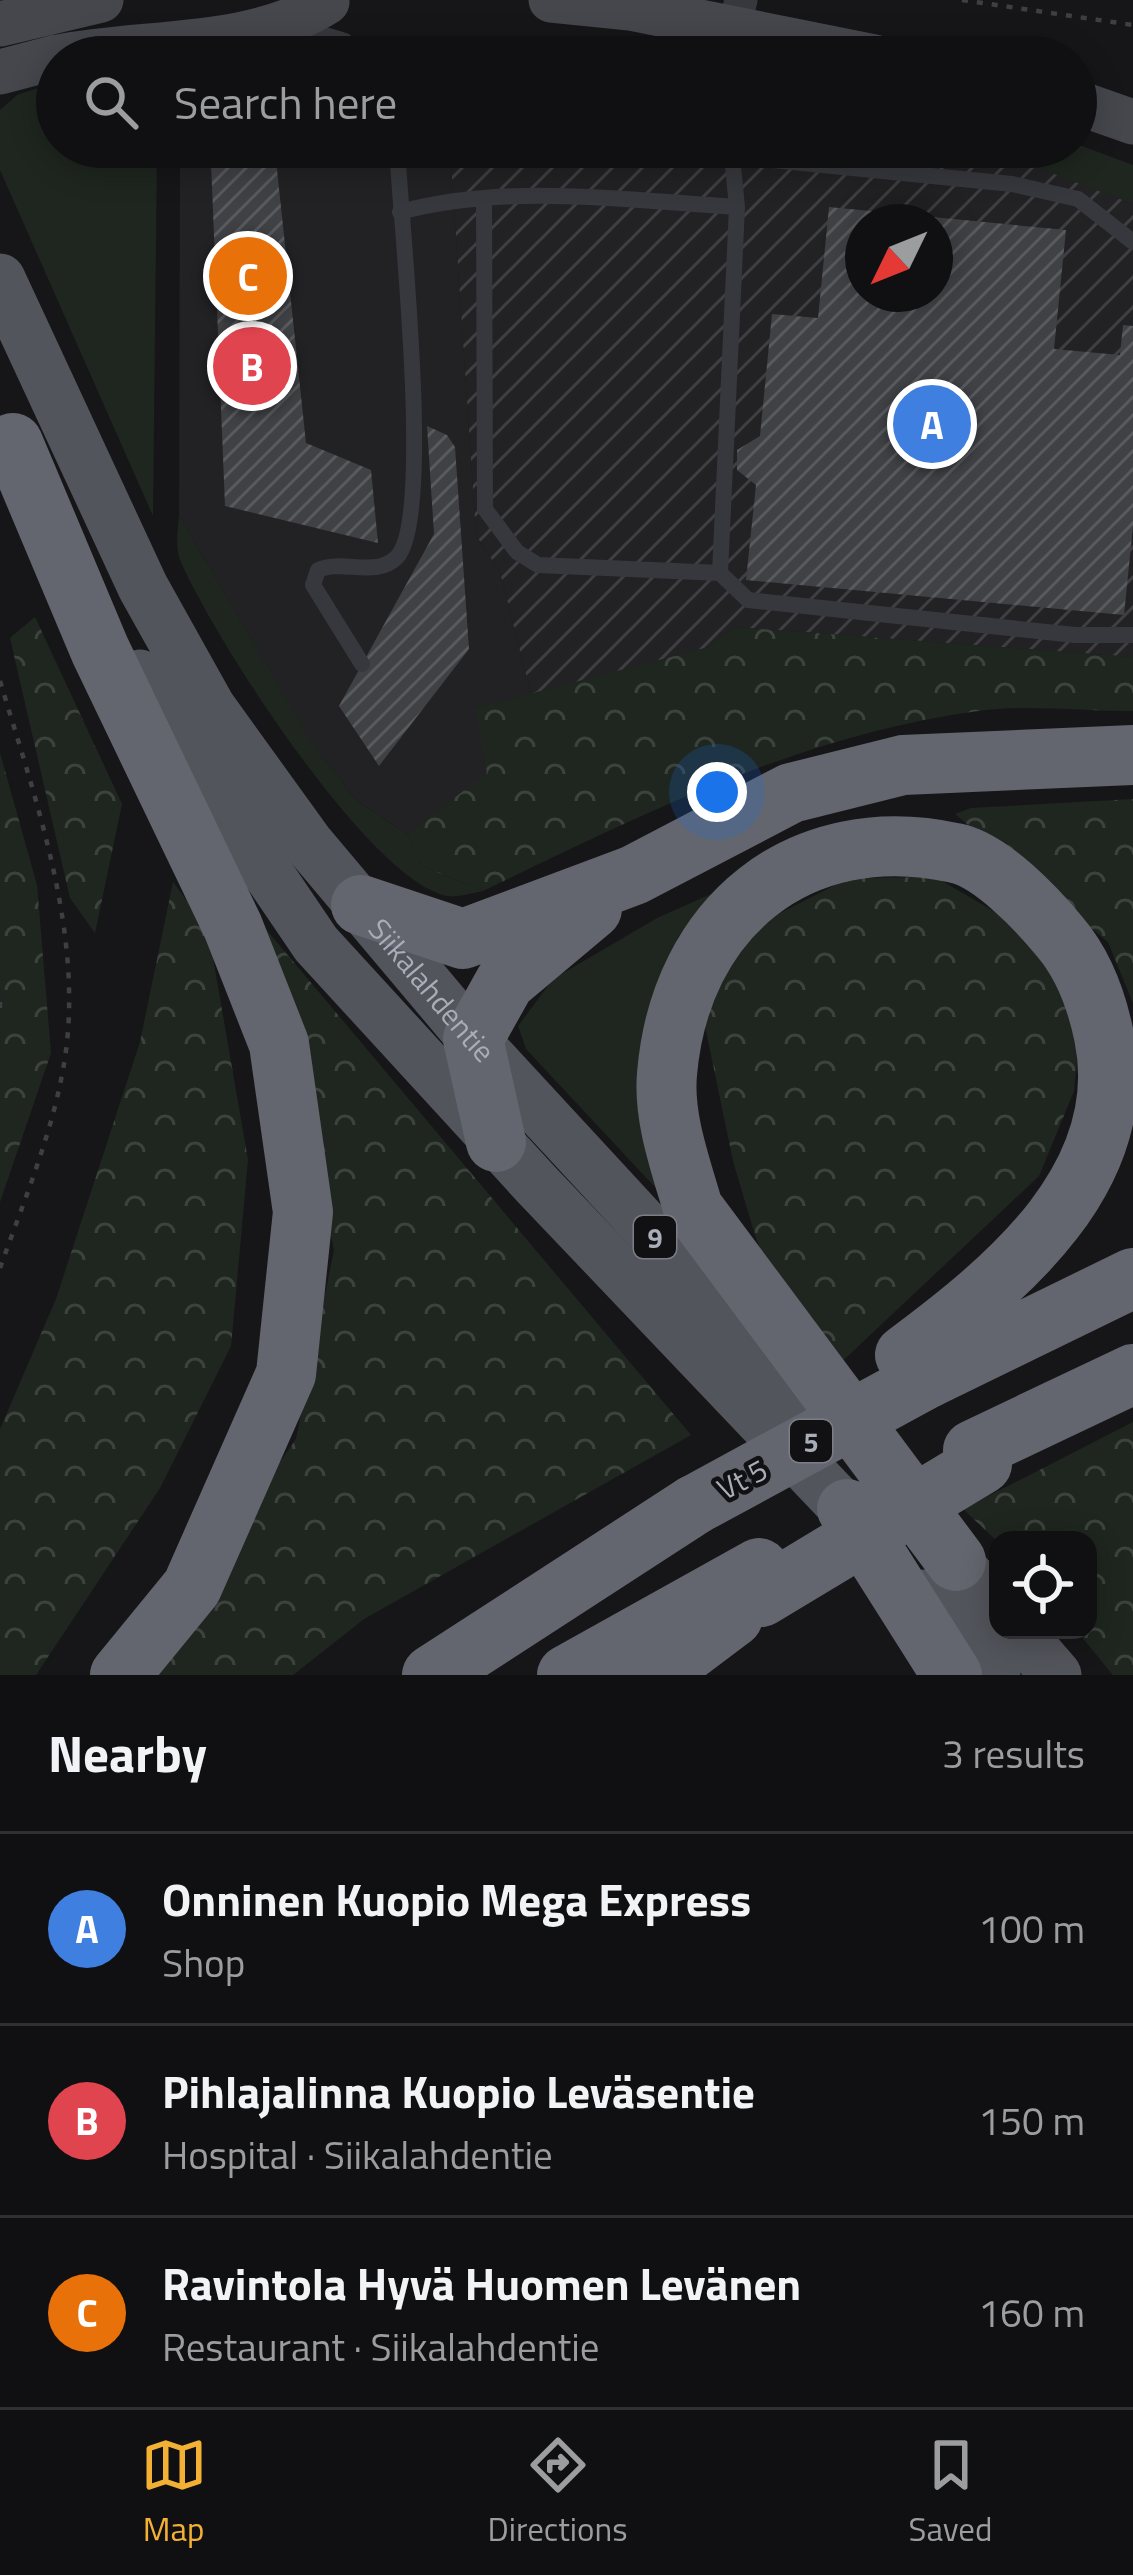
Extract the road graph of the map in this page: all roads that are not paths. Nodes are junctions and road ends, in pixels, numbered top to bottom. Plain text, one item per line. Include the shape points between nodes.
1 (101, 0) edge
2 (551, 0) edge
3 (318, 7) edge
4 (0, 24) edge
5 (736, 24) edge
6 (167, 36) edge
7 (341, 36) edge
8 (787, 36) edge
9 (36, 63) edge
10 (0, 72) edge
11 (1097, 109) edge
12 (1133, 122) edge
13 (398, 168) edge
14 (734, 168) edge
15 (876, 168) edge
16 (484, 199) junction
17 (737, 207) junction
18 (400, 212) junction
19 (1133, 242) edge
20 (0, 279) edge
21 (7, 428) edge
22 (403, 549) junction
23 (421, 557) dead end
24 (720, 573) junction
25 (1133, 635) edge
26 (362, 664) dead end
27 (1133, 755) edge
28 (634, 875) junction
29 (361, 905) junction
30 (473, 1039) junction
31 (496, 1142) junction
32 (1133, 1278) edge
33 (916, 1366) junction
34 (1133, 1374) edge
35 (1133, 1387) edge
36 (977, 1457) junction
37 (847, 1510) junction
38 (956, 1561) junction
39 (760, 1582) junction
40 (989, 1599) edge
41 (1025, 1639) edge
42 (119, 1675) edge
43 (432, 1675) edge
44 (567, 1675) edge
45 (656, 1675) edge
46 (952, 1675) edge
47 (995, 1675) edge
48 (1056, 1675) edge

1 - 4 main road
2 - 5 main road
3 - 6 main road
3 - 7 lane
5 - 8 main road
9 - 10 main road
11 - 12 main road
13 - 18 lane
14 - 17 lane
15 - 19 lane via 1078,199
16 - 17 lane via 552,195
16 - 18 lane
16 - 24 lane via 485,509 496,530 538,565
17 - 24 lane
18 - 22 lane via 421,440
20 - 29 main road, Siikalahdentie / 9 via 143,587 210,707
21 - 31 main road, Siikalahdentie / 9 via 172,733 316,944
21 - 42 highway via 279,1044 303,1211 286,1374 192,1588
22 - 23 lane
22 - 26 lane via 382,567 327,566 314,576 318,596
24 - 25 lane via 748,600
27 - 28 highway via 903,765 791,793
28 - 29 highway via 463,939
28 - 30 highway via 506,982
29 - 30 main road, Siikalahdentie / 9
30 - 31 highway
30 - 38 main road, Siikalahdentie / 9
31 - 37 main road, Siikalahdentie / 9
32 - 33 highway
33 - 38 highway via 1016,1266 1084,1177 1113,1078 1100,1014 1073,951 1029,900 960,853 874,844 812,859 750,894 709,941 677,1011 666,1078 693,1208
33 - 43 highway via 690,1500
34 - 36 highway
35 - 36 highway
36 - 39 highway
37 - 46 highway
37 - 47 main road, Siikalahdentie / 9
38 - 40 main road, Siikalahdentie / 9
39 - 44 highway
39 - 45 highway
41 - 48 main road

